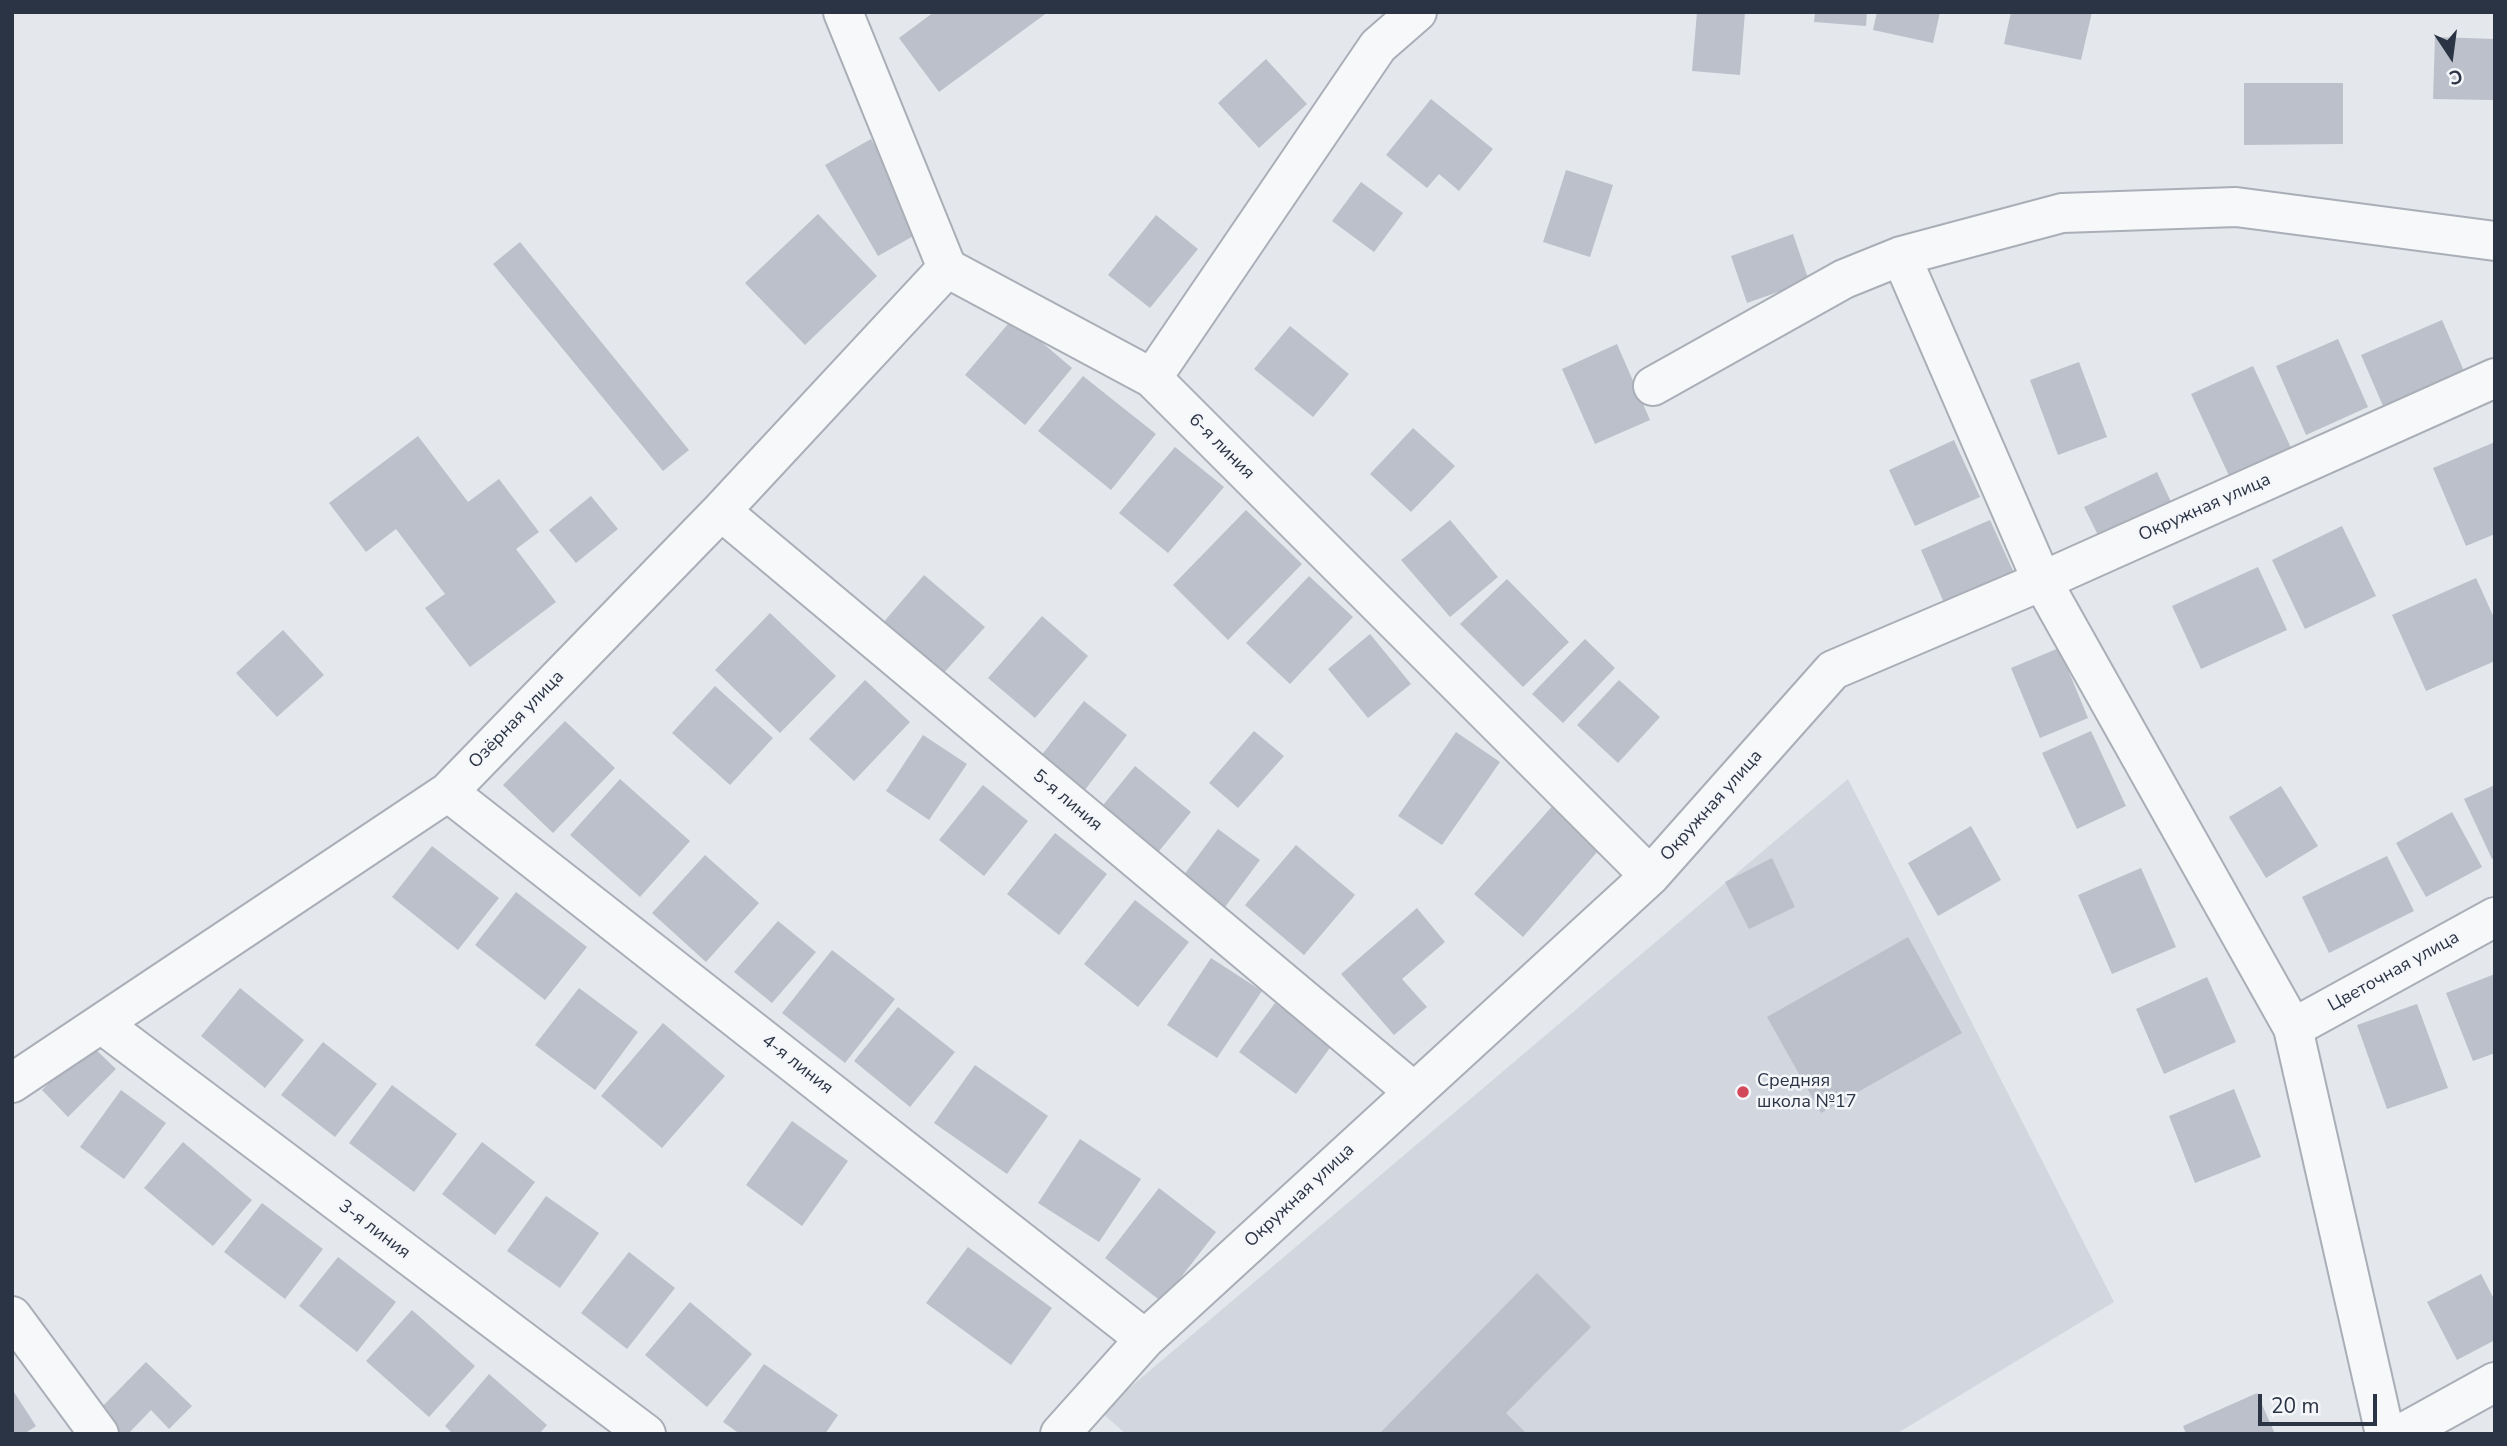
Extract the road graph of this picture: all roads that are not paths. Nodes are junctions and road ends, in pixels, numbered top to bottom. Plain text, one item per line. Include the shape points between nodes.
1 (843, 12) edge
2 (1417, 12) edge
3 (2495, 241) edge
4 (1901, 256) junction
5 (947, 268) junction
6 (1152, 378) junction
7 (2495, 378) edge
8 (1653, 386) dead end
9 (721, 511) junction
10 (2042, 581) junction
11 (448, 792) junction
12 (1650, 876) junction
13 (2495, 917) edge
14 (103, 1025) junction
15 (2293, 1028) junction
16 (12, 1083) edge
17 (1413, 1091) junction
18 (12, 1316) edge
19 (1146, 1339) junction
20 (2495, 1382) edge
21 (99, 1434) edge
22 (646, 1434) edge
23 (1060, 1434) edge
24 (2385, 1434) edge
25 (2401, 1434) edge

1 - 5 street
2 - 6 street via 1378,46
3 - 4 street via 2236,207 2062,213
4 - 8 street via 1844,279
4 - 10 street
5 - 6 street, 6-я линия
5 - 9 street, Озёрная улица
6 - 12 street, 6-я линия
7 - 10 street, Окружная улица
9 - 11 street, Озёрная улица
9 - 17 street, 5-я линия
10 - 12 street, Окружная улица via 1833,670
10 - 15 street
11 - 14 street, Озёрная улица
11 - 19 street, 4-я линия
12 - 17 street, Окружная улица
13 - 15 street, Цветочная улица
14 - 16 street, Озёрная улица
14 - 22 street, 3-я линия
15 - 24 street
17 - 19 street, Окружная улица
18 - 21 street
19 - 23 street, Окружная улица
20 - 25 street

